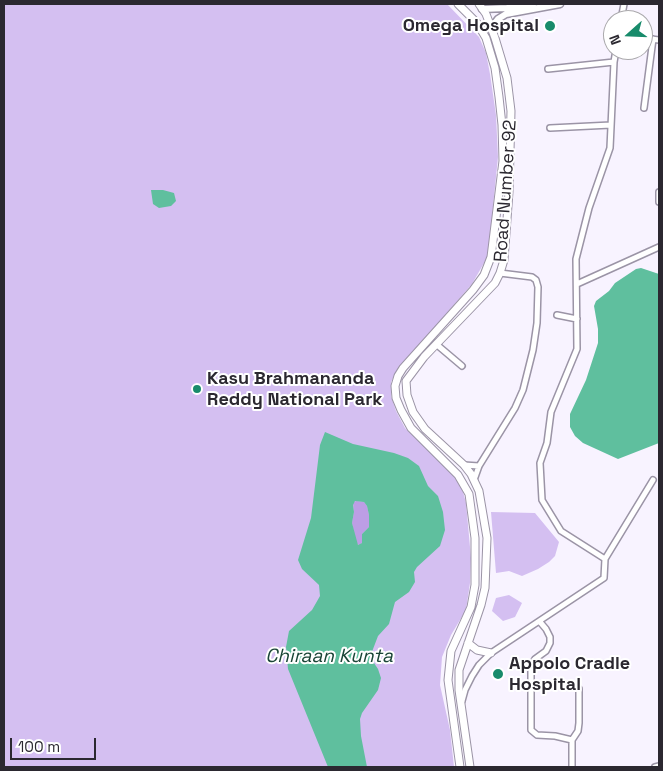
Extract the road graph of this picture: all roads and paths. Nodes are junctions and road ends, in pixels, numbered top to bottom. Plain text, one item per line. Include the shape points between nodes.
1 (458, 4) edge
2 (533, 4) edge
3 (560, 4) edge
4 (481, 6) edge
5 (491, 28) junction
6 (656, 39) edge
7 (614, 62) joint
8 (548, 69) dead end
9 (507, 78) junction
10 (497, 80) junction
11 (644, 108) dead end
12 (611, 125) junction
13 (550, 128) dead end
14 (500, 190) junction
15 (509, 192) junction
16 (659, 192) edge
17 (659, 202) edge
18 (659, 247) edge
19 (500, 273) junction
20 (577, 284) junction
21 (557, 315) dead end
22 (577, 319) junction
23 (436, 344) junction
24 (462, 366) dead end
25 (464, 465) junction
26 (479, 466) junction
27 (652, 480) dead end
28 (474, 481) junction
29 (605, 559) junction
30 (540, 622) junction
31 (468, 643) junction
32 (491, 653) junction
33 (579, 689) dead end
34 (461, 704) junction
35 (572, 740) junction
36 (659, 766) edge
37 (460, 767) edge
38 (470, 767) edge
39 (572, 767) edge
40 (655, 767) edge

1 - 10 main road, Road Number 92 via 477,23 486,38
2 - 4 street via 507,8
3 - 5 street via 506,14
4 - 5 main road, Road Number 92
5 - 9 main road, Road Number 92
6 - 11 street
7 - 8 street
7 - 12 street
9 - 10 main road
9 - 15 main road, Road Number 92 via 512,126
10 - 14 main road, Road Number 92 via 503,161
12 - 13 street
12 - 20 street via 610,148 589,208 576,259
14 - 15 main road
14 - 37 main road, Road Number 92 via 491,257 484,275 403,368 395,386 396,398 410,428 458,475 469,494 475,538 474,585 471,607 451,651 448,680
15 - 19 main road, Road Number 92 via 504,260
16 - 17 street
18 - 20 street
19 - 23 main road, Road Number 92
19 - 26 street via 536,280 536,322 527,374 515,408
20 - 22 street
21 - 22 street
22 - 29 street via 578,349 551,412 547,443 540,463 542,500 561,531
23 - 24 street
23 - 25 main road, Road Number 92 via 406,381 407,395 413,412 425,429
25 - 26 street
25 - 28 main road, Road Number 92
26 - 28 street
27 - 29 street
28 - 31 main road, Road Number 92 via 479,492 487,549 485,588
29 - 30 street via 604,578
30 - 32 street
30 - 35 street via 550,643 531,666 531,730 536,736
31 - 32 main road via 477,650
31 - 34 main road, Road Number 92 via 459,670
32 - 34 street via 472,676
33 - 35 street via 578,731
34 - 38 main road, Road Number 92
35 - 39 street
36 - 40 street

